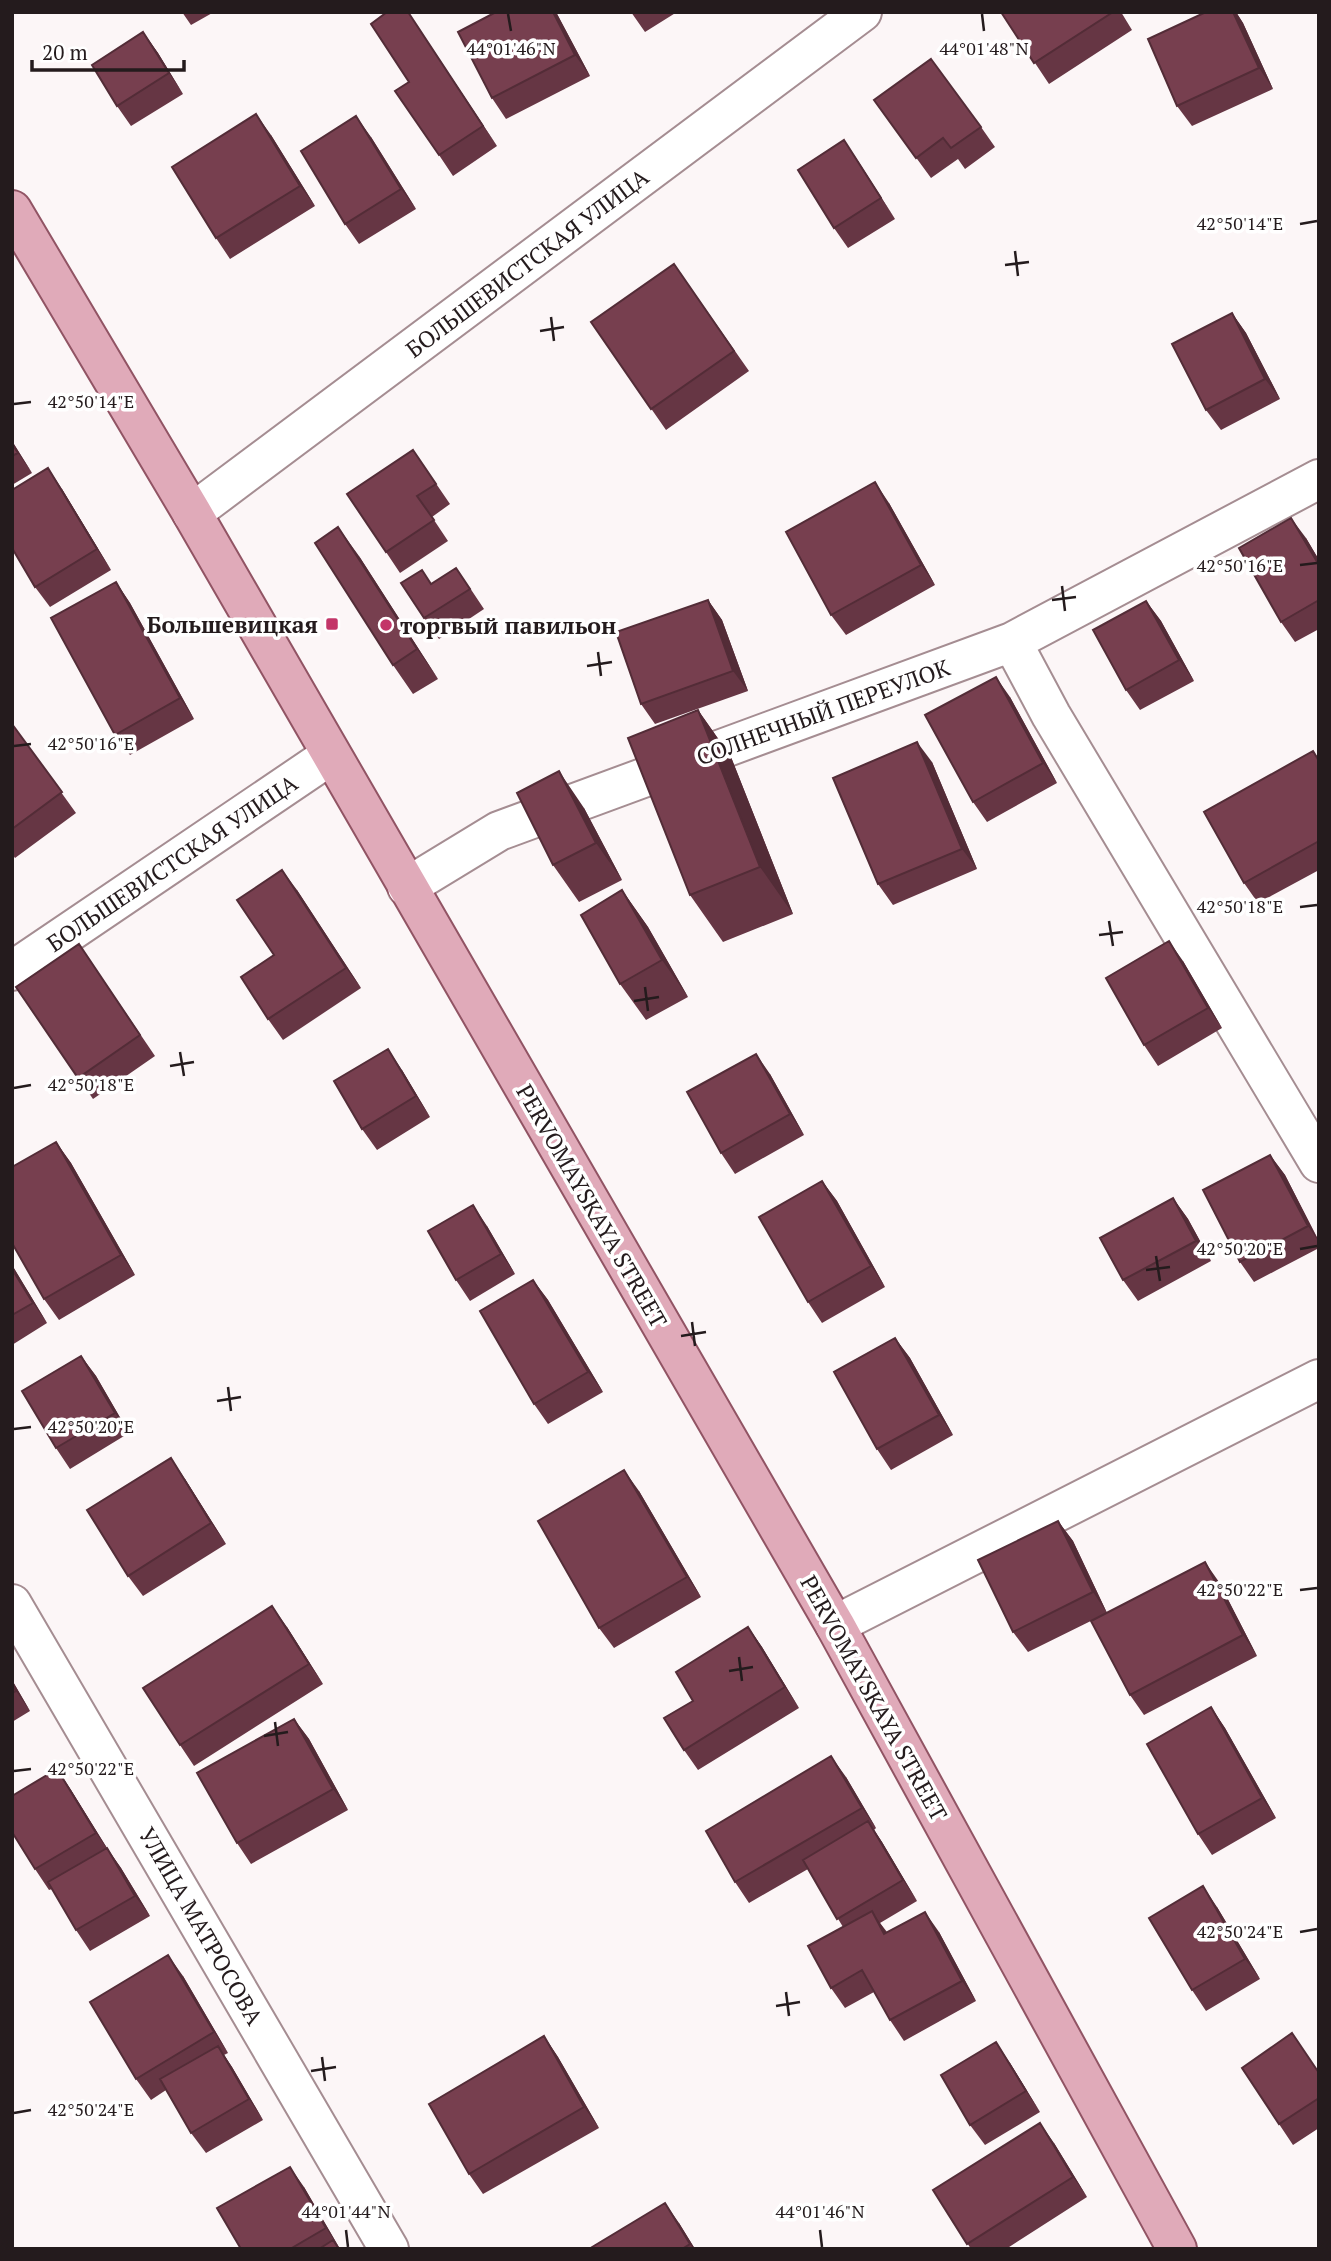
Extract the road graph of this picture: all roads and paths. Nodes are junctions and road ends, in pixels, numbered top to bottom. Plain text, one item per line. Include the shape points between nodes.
1 (862, 12) edge
2 (12, 210) edge
3 (1319, 479) edge
4 (192, 513) junction
5 (1012, 642) junction
6 (331, 755) junction
7 (407, 887) junction
8 (12, 971) edge
9 (1319, 1163) edge
10 (1319, 1380) edge
11 (12, 1604) edge
12 (835, 1625) junction
13 (389, 2249) edge
14 (1177, 2249) edge

1 - 4 street, БОЛЬШЕВИСТСКАЯ УЛИЦА
2 - 4 main road, PERVOMAYSKAYA STREET
3 - 5 street, СОЛНЕЧНЫЙ ПЕРЕУЛОК
4 - 6 main road, PERVOMAYSKAYA STREET
5 - 7 street, СОЛНЕЧНЫЙ ПЕРЕУЛОК via 499,831
5 - 9 street
6 - 7 main road, PERVOMAYSKAYA STREET
6 - 8 street, БОЛЬШЕВИСТСКАЯ УЛИЦА
7 - 12 main road, PERVOMAYSKAYA STREET
10 - 12 street
11 - 13 street, УЛИЦА МАТРОСОВА
12 - 14 main road, PERVOMAYSKAYA STREET

